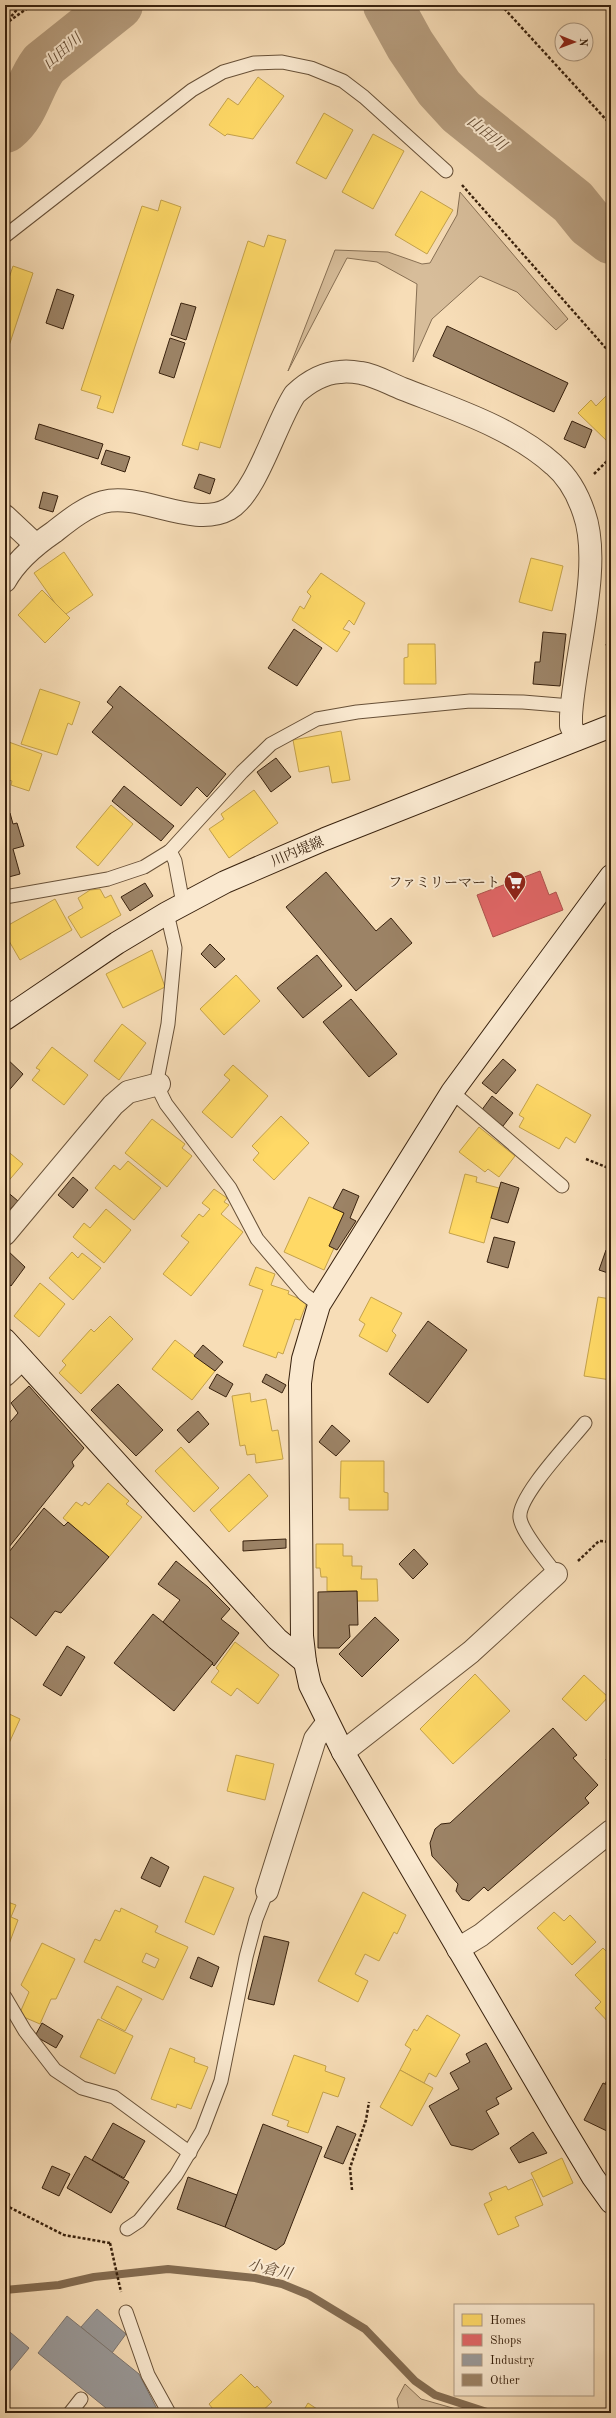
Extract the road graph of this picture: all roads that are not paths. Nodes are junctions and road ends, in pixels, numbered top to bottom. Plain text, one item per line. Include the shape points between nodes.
1 (446, 172) road end
2 (5, 236) edge
3 (5, 516) edge
4 (36, 545) junction
5 (5, 581) edge
6 (571, 706) junction
7 (611, 726) edge
8 (577, 740) junction
9 (170, 851) junction
10 (611, 876) edge
11 (5, 897) edge
12 (175, 908) junction
13 (5, 1019) edge
14 (159, 1084) junction
15 (452, 1092) junction
16 (562, 1186) dead end
17 (5, 1234) edge
18 (319, 1305) junction
19 (5, 1340) edge
20 (22, 1359) junction
21 (5, 1375) edge
22 (585, 1423) dead end
23 (556, 1574) joint
24 (305, 1662) junction
25 (327, 1722) junction
26 (343, 1752) junction
27 (611, 1831) edge
28 (266, 1891) joint
29 (458, 1949) junction
30 (5, 1997) edge
31 (190, 2153) junction
32 (611, 2202) edge
33 (127, 2229) dead end
34 (126, 2312) dead end
35 (81, 2399) dead end
36 (70, 2413) edge
37 (169, 2413) edge

1 - 2 lane via 343,81 311,68 282,62 254,64 223,72 192,90
3 - 4 street
4 - 5 street
4 - 6 street via 89,508 104,502 122,501 190,514 218,513 229,509 247,490 295,394 305,385 326,374 362,373 441,404 511,436 555,465 575,491 588,527 589,558 588,589
6 - 8 street via 571,726
6 - 9 lane via 470,701 357,712 317,719 271,744
7 - 8 street, 川内堤線
8 - 12 street, 川内堤線 via 325,839 225,882
9 - 11 lane via 144,867 108,879
9 - 12 lane via 175,861
10 - 15 street
12 - 13 street, 川内堤線 via 67,976
12 - 14 lane via 175,948 168,1024 158,1075
14 - 17 street via 128,1092 113,1105
14 - 18 lane via 166,1104 230,1188 257,1239 304,1294
15 - 16 lane
15 - 18 street
18 - 24 street via 303,1359 300,1383 302,1636
19 - 20 street
20 - 21 street
20 - 24 street via 277,1639
22 - 23 lane via 536,1480 523,1500 520,1510 520,1519 525,1530
23 - 26 street via 471,1652
24 - 25 street via 310,1685
25 - 26 street
25 - 28 street via 316,1739
26 - 29 street
27 - 29 street via 481,1935
28 - 31 lane via 246,1957 221,2081 202,2131
29 - 32 street via 558,2120
30 - 31 lane via 25,2031 55,2070 82,2088 114,2097
31 - 33 lane via 139,2221
34 - 37 lane via 148,2375
35 - 36 lane

